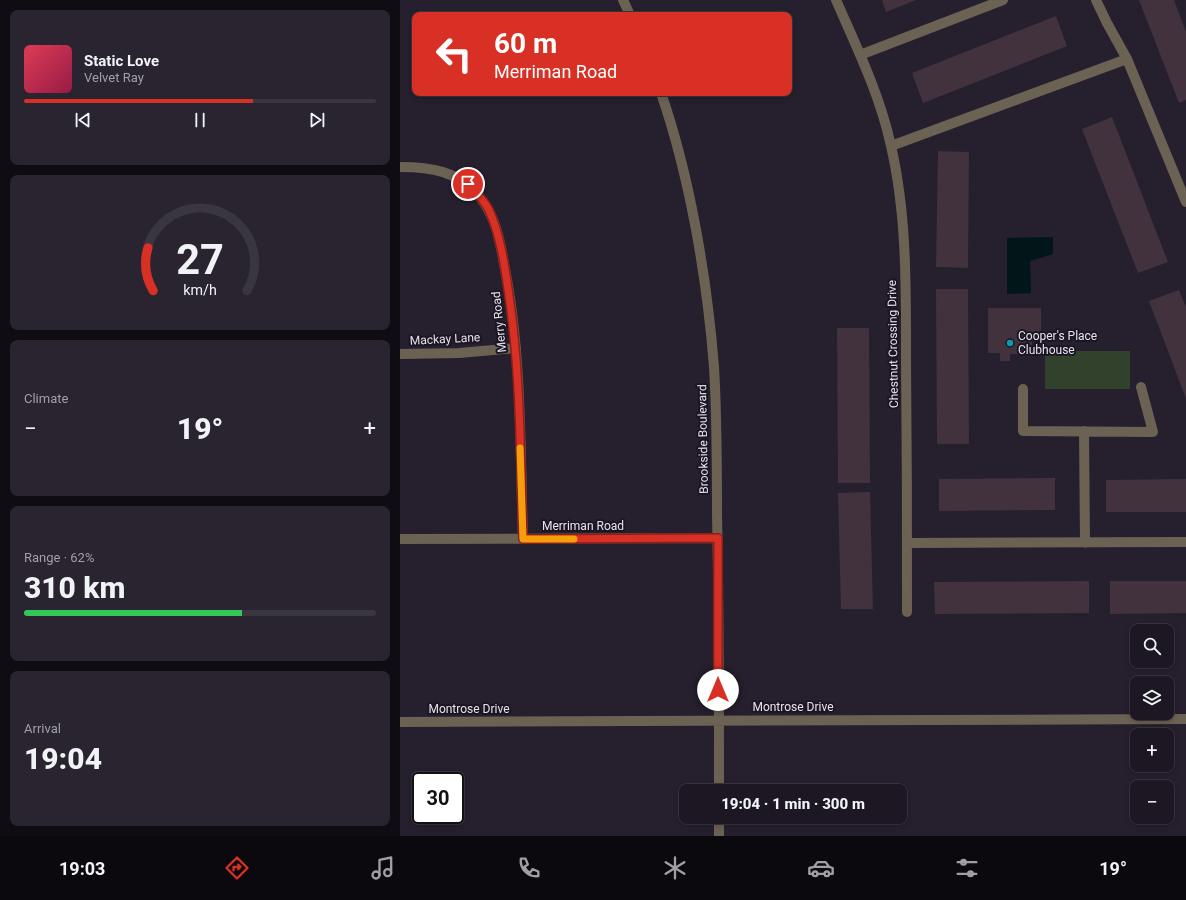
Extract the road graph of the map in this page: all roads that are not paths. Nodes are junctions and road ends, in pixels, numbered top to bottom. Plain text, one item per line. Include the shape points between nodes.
1 (623, 0) edge
2 (836, 0) edge
3 (1003, 0) edge
4 (1096, 0) edge
5 (629, 12) edge
6 (860, 55) junction
7 (1127, 59) junction
8 (662, 96) edge
9 (891, 146) junction
10 (400, 167) edge
11 (1186, 202) edge
12 (516, 348) junction
13 (400, 354) edge
14 (1141, 387) dead end
15 (1023, 389) dead end
16 (1084, 431) junction
17 (718, 538) junction
18 (400, 539) edge
19 (523, 539) junction
20 (1186, 542) edge
21 (907, 543) junction
22 (1085, 543) junction
23 (907, 612) dead end
24 (1186, 719) edge
25 (719, 721) junction
26 (400, 722) edge
27 (719, 784) edge
28 (719, 824) edge
29 (719, 836) edge

1 - 5 street
2 - 6 street, Chestnut Crossing Drive
3 - 6 street
4 - 7 street
6 - 9 street, Chestnut Crossing Drive via 877,98
7 - 9 street
7 - 11 street
8 - 17 street, Brookside Boulevard via 686,184 707,305 716,402
9 - 21 street, Chestnut Crossing Drive via 904,238
10 - 12 street, Merry Road via 417,167 452,174 468,184 488,208 500,241
12 - 13 street, Mackay Lane
12 - 19 street, Merry Road
14 - 16 street via 1153,432
15 - 16 street via 1023,431
16 - 22 street
17 - 19 street, Merriman Road
17 - 25 street, Brookside Boulevard
18 - 19 street, Merriman Road
20 - 22 street
21 - 22 street
21 - 23 street, Chestnut Crossing Drive
24 - 25 street, Montrose Drive
25 - 26 street, Montrose Drive
25 - 27 street, Brookside Boulevard
28 - 29 street

